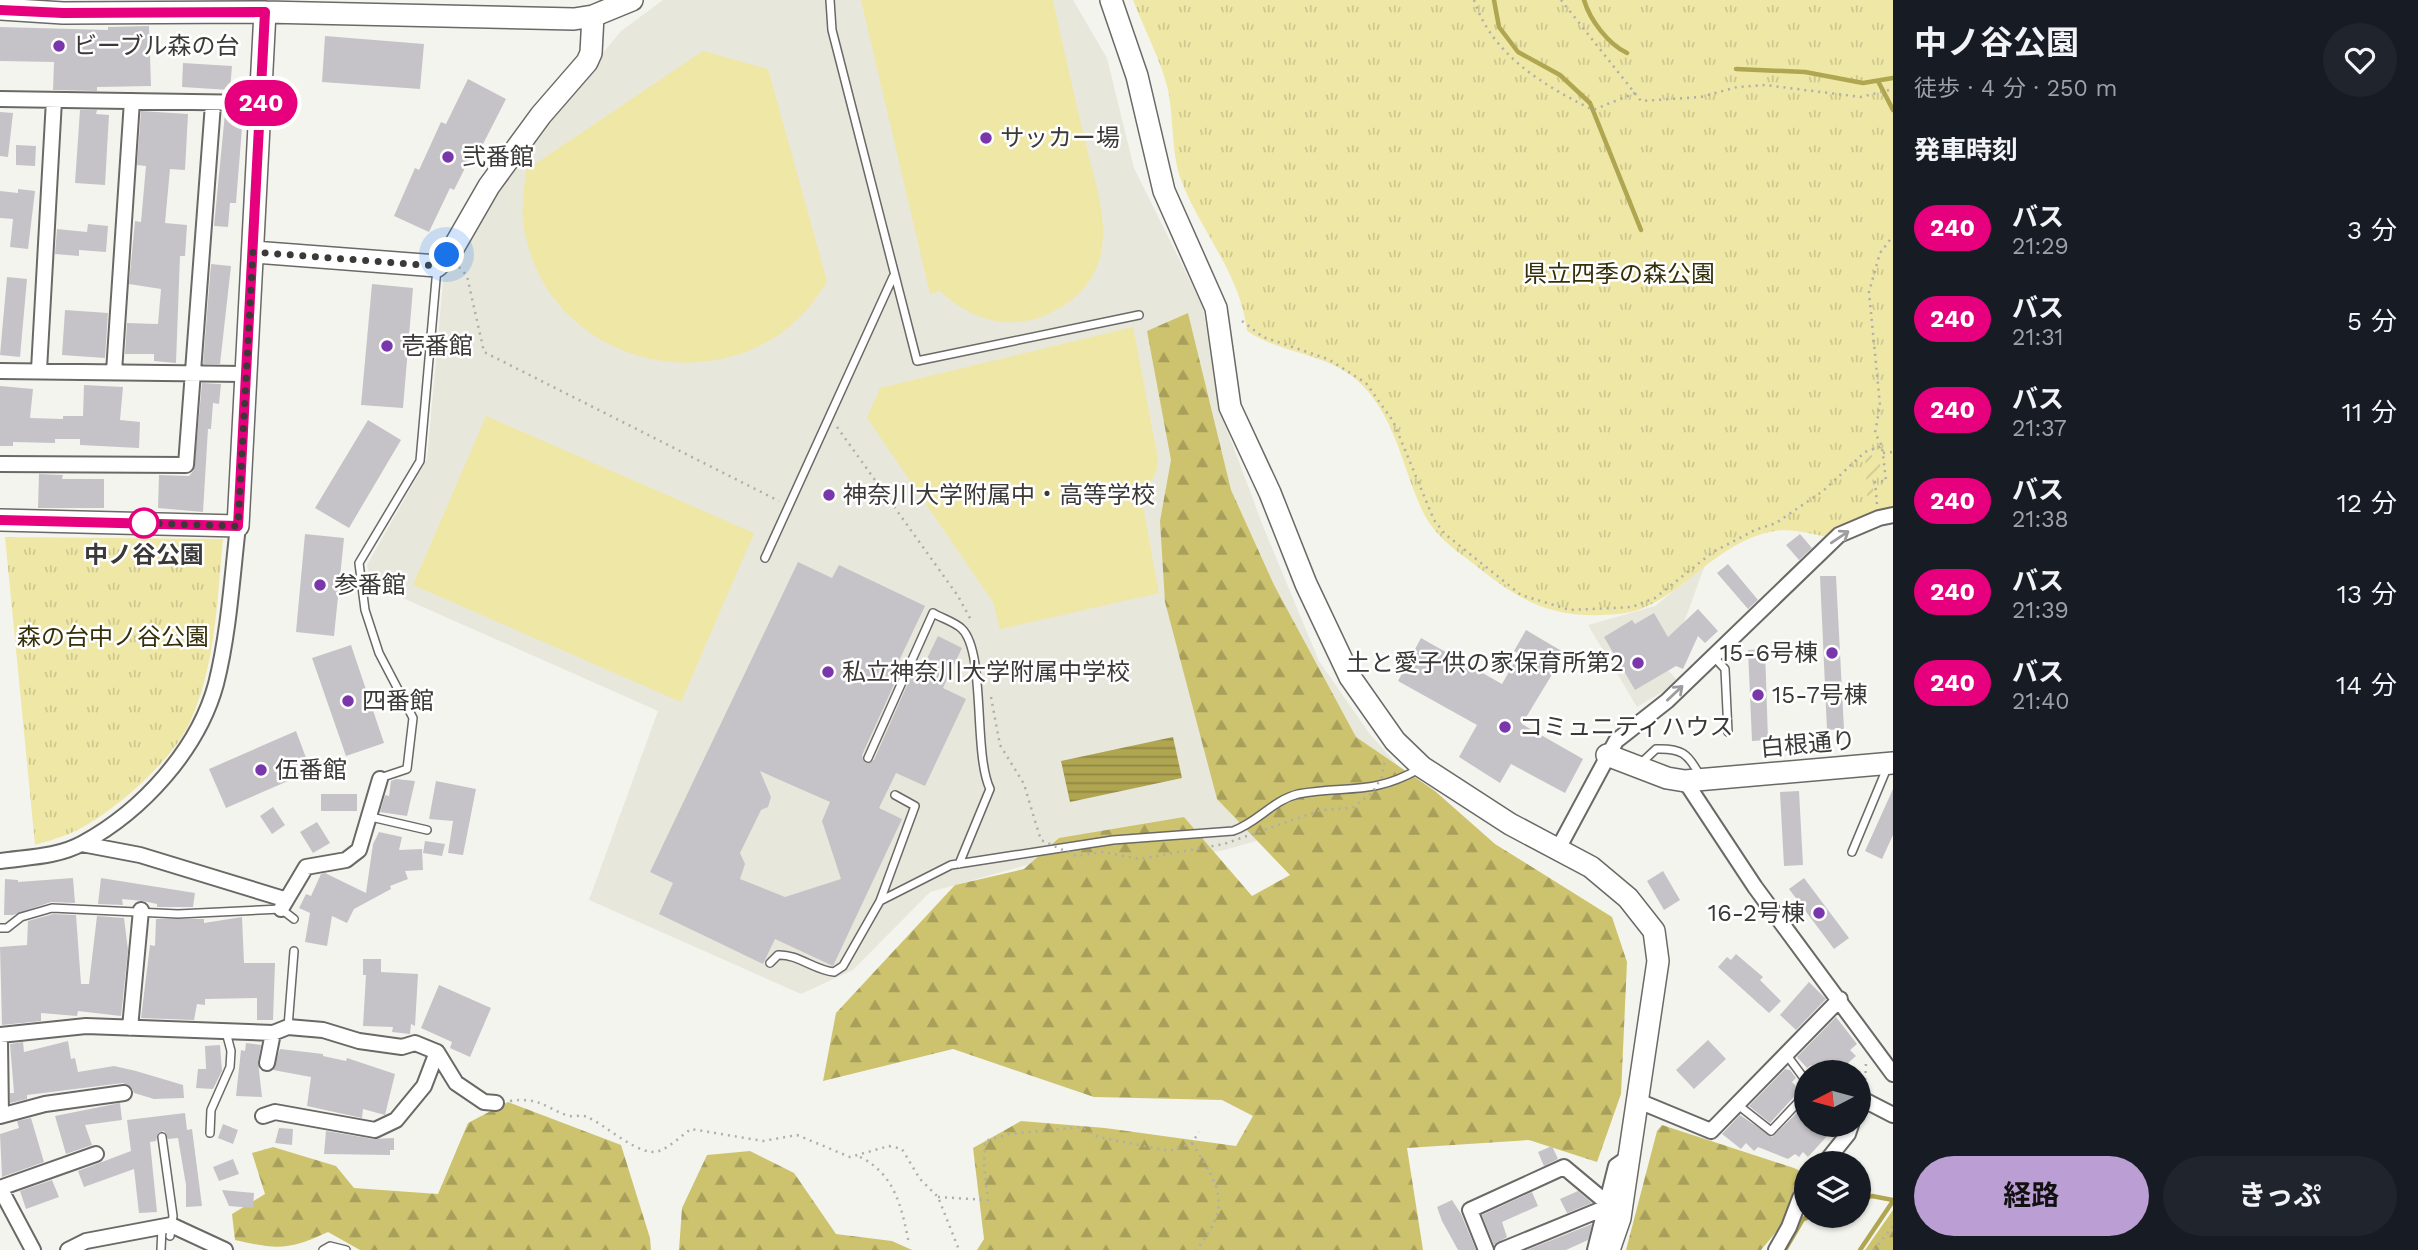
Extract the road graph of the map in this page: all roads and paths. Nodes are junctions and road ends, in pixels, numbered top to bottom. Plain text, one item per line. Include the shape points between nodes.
1 (632, 0) edge
2 (830, 0) edge
3 (1111, 0) edge
4 (1474, 0) edge
5 (1561, 0) edge
6 (265, 6) edge
7 (64, 7) edge
8 (0, 9) edge
9 (589, 13) junction
10 (1893, 89) edge
11 (1633, 95) junction
12 (0, 99) edge
13 (54, 100) junction
14 (132, 101) junction
15 (261, 103) junction
16 (213, 104) junction
17 (1893, 236) edge
18 (253, 252) junction
19 (442, 260) junction
20 (893, 276) junction
21 (1139, 314) dead end
22 (1242, 321) dead end
23 (39, 370) junction
24 (0, 371) edge
25 (114, 372) junction
26 (191, 373) junction
27 (244, 374) junction
28 (1882, 446) junction
29 (1893, 452) edge
30 (1883, 453) junction
31 (0, 464) edge
32 (789, 506) junction
33 (1886, 517) edge
34 (0, 520) edge
35 (238, 526) junction
36 (765, 558) dead end
37 (1713, 656) junction
38 (1728, 732) dead end
39 (1607, 755) junction
40 (868, 758) dead end
41 (1384, 760) dead end
42 (1891, 763) edge
43 (1422, 767) junction
44 (1638, 767) junction
45 (380, 779) joint
46 (1694, 781) junction
47 (895, 796) dead end
48 (371, 817) junction
49 (1035, 821) dead end
50 (427, 831) dead end
51 (82, 844) junction
52 (1558, 849) junction
53 (1852, 852) dead end
54 (0, 861) edge
55 (959, 864) junction
56 (880, 901) junction
57 (282, 904) junction
58 (141, 910) junction
59 (295, 919) dead end
60 (0, 928) edge
61 (294, 951) dead end
62 (770, 963) dead end
63 (1840, 999) junction
64 (130, 1027) junction
65 (288, 1027) junction
66 (226, 1032) junction
67 (273, 1033) junction
68 (0, 1035) edge
69 (0, 1043) edge
70 (437, 1052) junction
71 (1867, 1053) dead end
72 (1786, 1054) junction
73 (1866, 1060) edge
74 (267, 1063) dead end
75 (1794, 1065) edge
76 (1893, 1074) edge
77 (124, 1093) dead end
78 (1636, 1100) junction
79 (496, 1103) joint
80 (1738, 1105) junction
81 (1871, 1106) edge
82 (1794, 1107) edge
83 (1893, 1115) edge
84 (1, 1116) edge
85 (263, 1116) dead end
86 (1199, 1132) dead end
87 (210, 1133) dead end
88 (162, 1137) dead end
89 (1192, 1143) junction
90 (96, 1154) dead end
91 (860, 1157) junction
92 (1629, 1157) junction
93 (0, 1188) edge
94 (938, 1197) junction
95 (1607, 1205) junction
96 (1794, 1214) edge
97 (1893, 1226) edge
98 (168, 1229) junction
99 (909, 1244) dead end
100 (33, 1250) edge
101 (68, 1250) edge
102 (161, 1250) edge
103 (225, 1250) edge
104 (323, 1250) edge
105 (346, 1250) edge
106 (959, 1250) edge
107 (1196, 1250) edge
108 (1486, 1250) edge
109 (1502, 1250) edge
110 (1595, 1250) edge
111 (1609, 1250) edge
112 (1776, 1250) edge
113 (1874, 1250) edge

1 - 9 street
2 - 20 lane via 832,30
3 - 43 street via 1137,76 1164,191 1216,307 1230,407 1350,677 1395,741
4 - 11 path via 1482,24 1514,62 1573,100 1592,110
5 - 11 path
6 - 7 street
6 - 9 street
6 - 15 street
7 - 8 street
9 - 19 street via 591,53 587,62 496,176
10 - 11 path via 1861,97 1765,85 1701,97 1641,101
12 - 13 street
13 - 14 street
13 - 23 street
14 - 16 street
14 - 25 street
15 - 16 street
15 - 18 street
16 - 26 street
17 - 28 path via 1880,253 1868,292 1880,405 1875,433
18 - 19 street
18 - 27 street
19 - 32 path via 467,276 484,352
19 - 45 lane via 419,461 359,563 365,610 379,653 413,718 407,769
20 - 21 lane via 917,361
20 - 32 lane
22 - 28 path via 1263,337 1328,359 1366,383 1393,421 1434,520 1445,534 1521,595 1570,610 1632,607 1655,597 1713,552 1776,523 1823,491 1865,452
23 - 24 street
23 - 25 street
25 - 26 street
26 - 27 street
26 - 31 street via 186,466
27 - 35 street
28 - 30 path
29 - 30 path
30 - 33 path via 1886,481 1875,482
32 - 36 lane
37 -> 33 street via 1839,535
34 - 35 street
35 - 51 street via 224,647 215,686 194,735 150,792
37 - 38 lane via 1725,669
39 -> 37 street via 1616,741 1667,701
39 - 44 street, 白根通り
39 - 52 street
40 - 55 lane via 933,613 962,629 971,647 982,772 990,789
41 - 49 path, bridge via 1382,777 1372,793 1352,808 1321,810 1243,839 1140,859 1103,852 1076,856 1041,840
42 - 46 street, 白根通り
42 - 53 lane
43 - 52 street
43 - 55 lane via 1377,788 1297,794 1280,801 1249,826 1233,831 1113,840
44 - 46 street, 白根通り
44 - 46 lane via 1656,749 1675,748 1690,759
45 - 48 street
46 - 63 street via 1755,887
47 - 56 lane via 915,806
48 - 50 lane
48 - 57 street via 359,850 346,860 306,867
51 - 54 street via 39,857
51 - 57 street via 140,855
52 - 78 street via 1591,867 1628,898 1654,931 1658,961
55 - 56 lane via 928,874
56 - 62 lane via 843,966 834,972 787,955 778,955
57 - 58 lane via 178,914
57 - 59 lane
58 - 60 lane via 52,908
58 - 64 street
61 - 65 lane
63 - 72 street
63 - 76 street
64 - 66 street
64 - 68 street via 86,1026
65 - 67 street
65 - 70 street via 402,1047 415,1043
66 - 67 street
66 - 87 lane via 230,1067 211,1110
67 - 74 street
69 - 84 street
70 - 79 street via 456,1083 484,1102
70 - 85 street via 424,1086 396,1120 375,1129 275,1112
71 - 73 path
72 - 75 lane
72 - 80 street
77 - 84 street via 45,1104
78 - 80 street via 1711,1131
78 - 92 street
79 - 91 path via 526,1099 565,1115 585,1115 650,1151 659,1151 691,1129 763,1142 797,1135
80 - 82 lane via 1771,1131
81 - 83 street
86 - 89 path
88 - 98 lane via 173,1216
89 - 94 path via 1170,1151 1098,1137 1082,1126 1009,1134 985,1141 988,1200
89 - 107 path via 1220,1194 1215,1225
90 - 93 street
91 - 94 path via 888,1146 902,1149 920,1179
91 - 99 path via 876,1165 894,1190
92 - 95 street via 1616,1166
92 - 111 street via 1620,1218
93 - 100 street
94 - 106 path
95 - 108 street via 1564,1167 1470,1210
95 - 109 street
95 - 110 street
96 - 112 street
97 - 113 path
98 - 101 street via 86,1241
98 - 102 lane
98 - 103 street
104 - 105 lane via 330,1246

